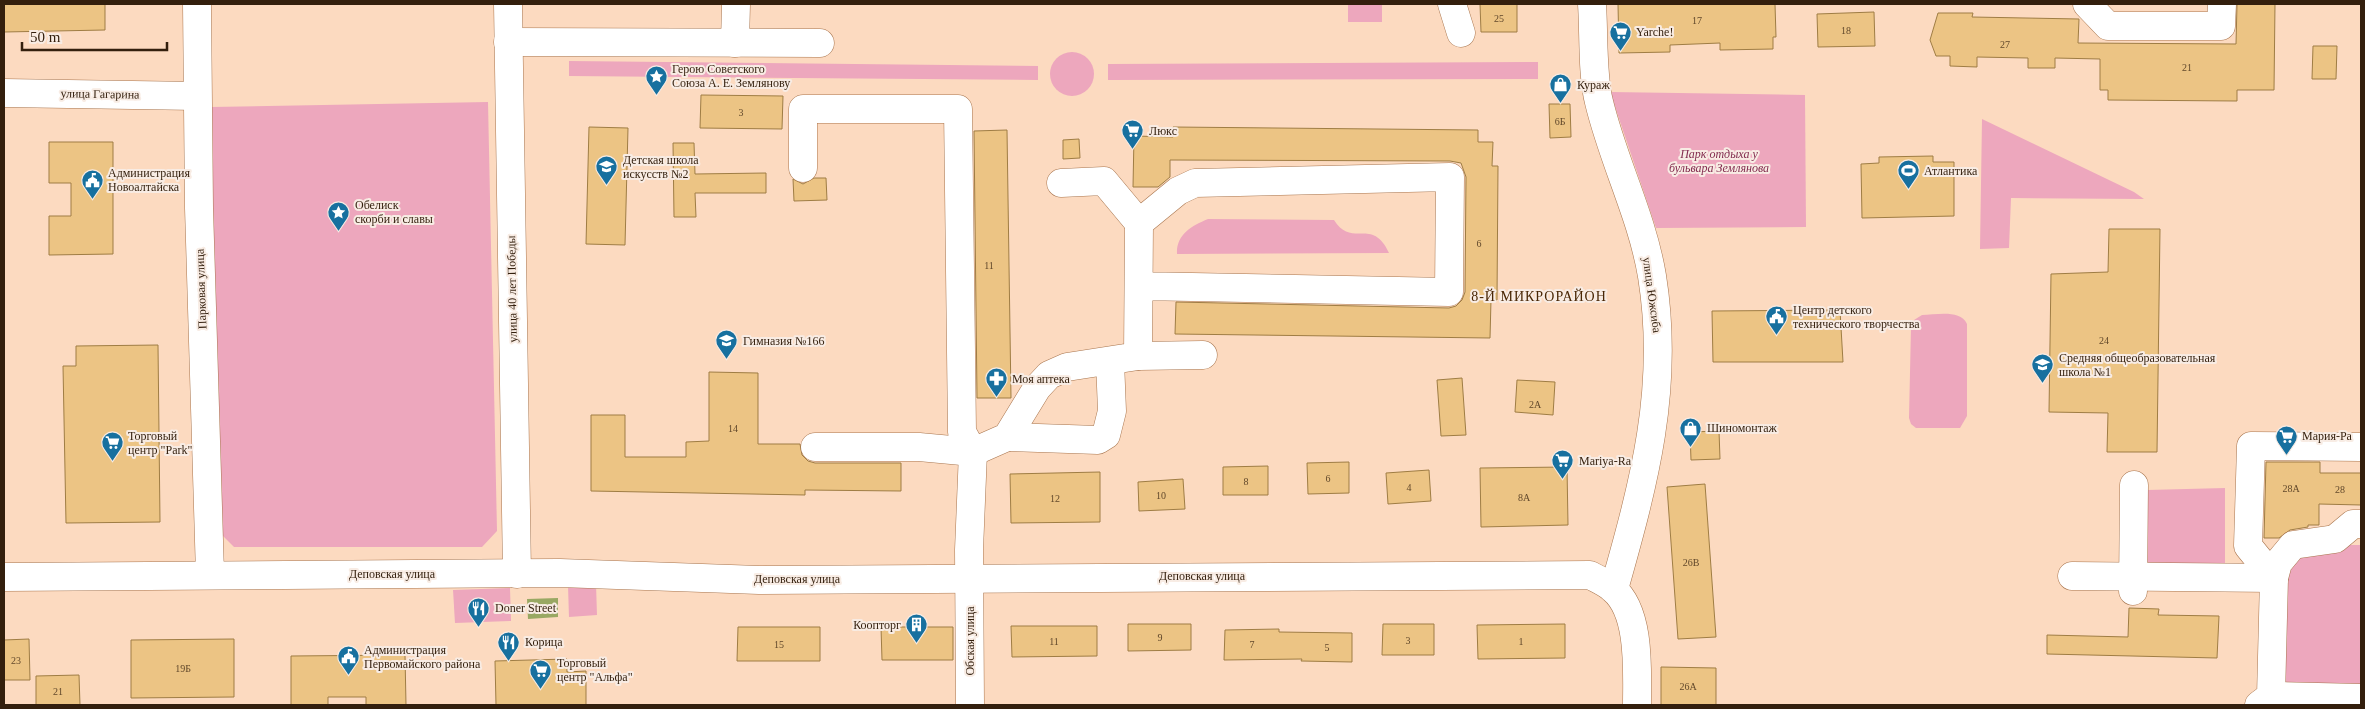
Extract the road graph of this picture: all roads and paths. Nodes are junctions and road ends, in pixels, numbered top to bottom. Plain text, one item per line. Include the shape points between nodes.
1 (197, 4) edge
2 (508, 4) edge
3 (736, 4) edge
4 (1452, 4) edge
5 (1592, 4) edge
6 (2087, 4) edge
7 (2222, 4) edge
8 (1461, 33) dead end
9 (508, 42) junction
10 (735, 43) junction
11 (820, 43) dead end
12 (4, 93) edge
13 (197, 96) junction
14 (803, 168) dead end
15 (1062, 183) dead end
16 (1139, 223) junction
17 (1139, 286) junction
18 (1203, 355) dead end
19 (1138, 356) junction
20 (1110, 361) junction
21 (1007, 437) junction
22 (2361, 447) edge
23 (815, 448) dead end
24 (973, 452) junction
25 (2134, 485) dead end
26 (2361, 524) edge
27 (210, 574) junction
28 (517, 574) junction
29 (2072, 576) dead end
30 (4, 577) edge
31 (970, 577) junction
32 (2274, 578) junction
33 (2134, 584) junction
34 (1614, 589) junction
35 (2361, 698) edge
36 (2265, 701) edge
37 (970, 705) edge
38 (1637, 705) edge

1 - 13 street, Парковая улица
2 - 9 street, улица 40 лет Победы
3 - 10 street
4 - 8 street
5 - 34 street, улица Южсиба via 1598,100 1652,275 1658,330 1656,406 1635,515
6 - 7 street via 2108,26 2221,26
9 - 10 street
9 - 28 street, улица 40 лет Победы
10 - 11 street
12 - 13 street, улица Гагарина
13 - 27 street, Парковая улица
14 - 24 street via 802,109 958,109 962,432
15 - 16 street via 1104,181
16 - 17 street
16 - 17 street via 1178,191 1195,182 1450,177 1449,292
17 - 19 street
18 - 19 street
19 - 20 street
20 - 21 street via 1067,367 1049,375 1037,388
20 - 21 street via 1112,411 1106,435 1098,440
21 - 24 street
22 - 32 street via 2251,446 2248,546
23 - 24 street via 920,447
24 - 31 street, Обская улица
25 - 33 street
26 - 32 street via 2353,524 2335,539 2293,545 2278,563
27 - 28 street, Деповская улица
27 - 30 street, Деповская улица
28 - 31 street, Деповская улица via 614,573 759,580
29 - 33 street
31 - 34 street, Деповская улица via 1590,575
31 - 37 street, Обская улица
32 - 33 street
32 - 36 street
34 - 38 street via 1630,613 1636,651
35 - 36 street

